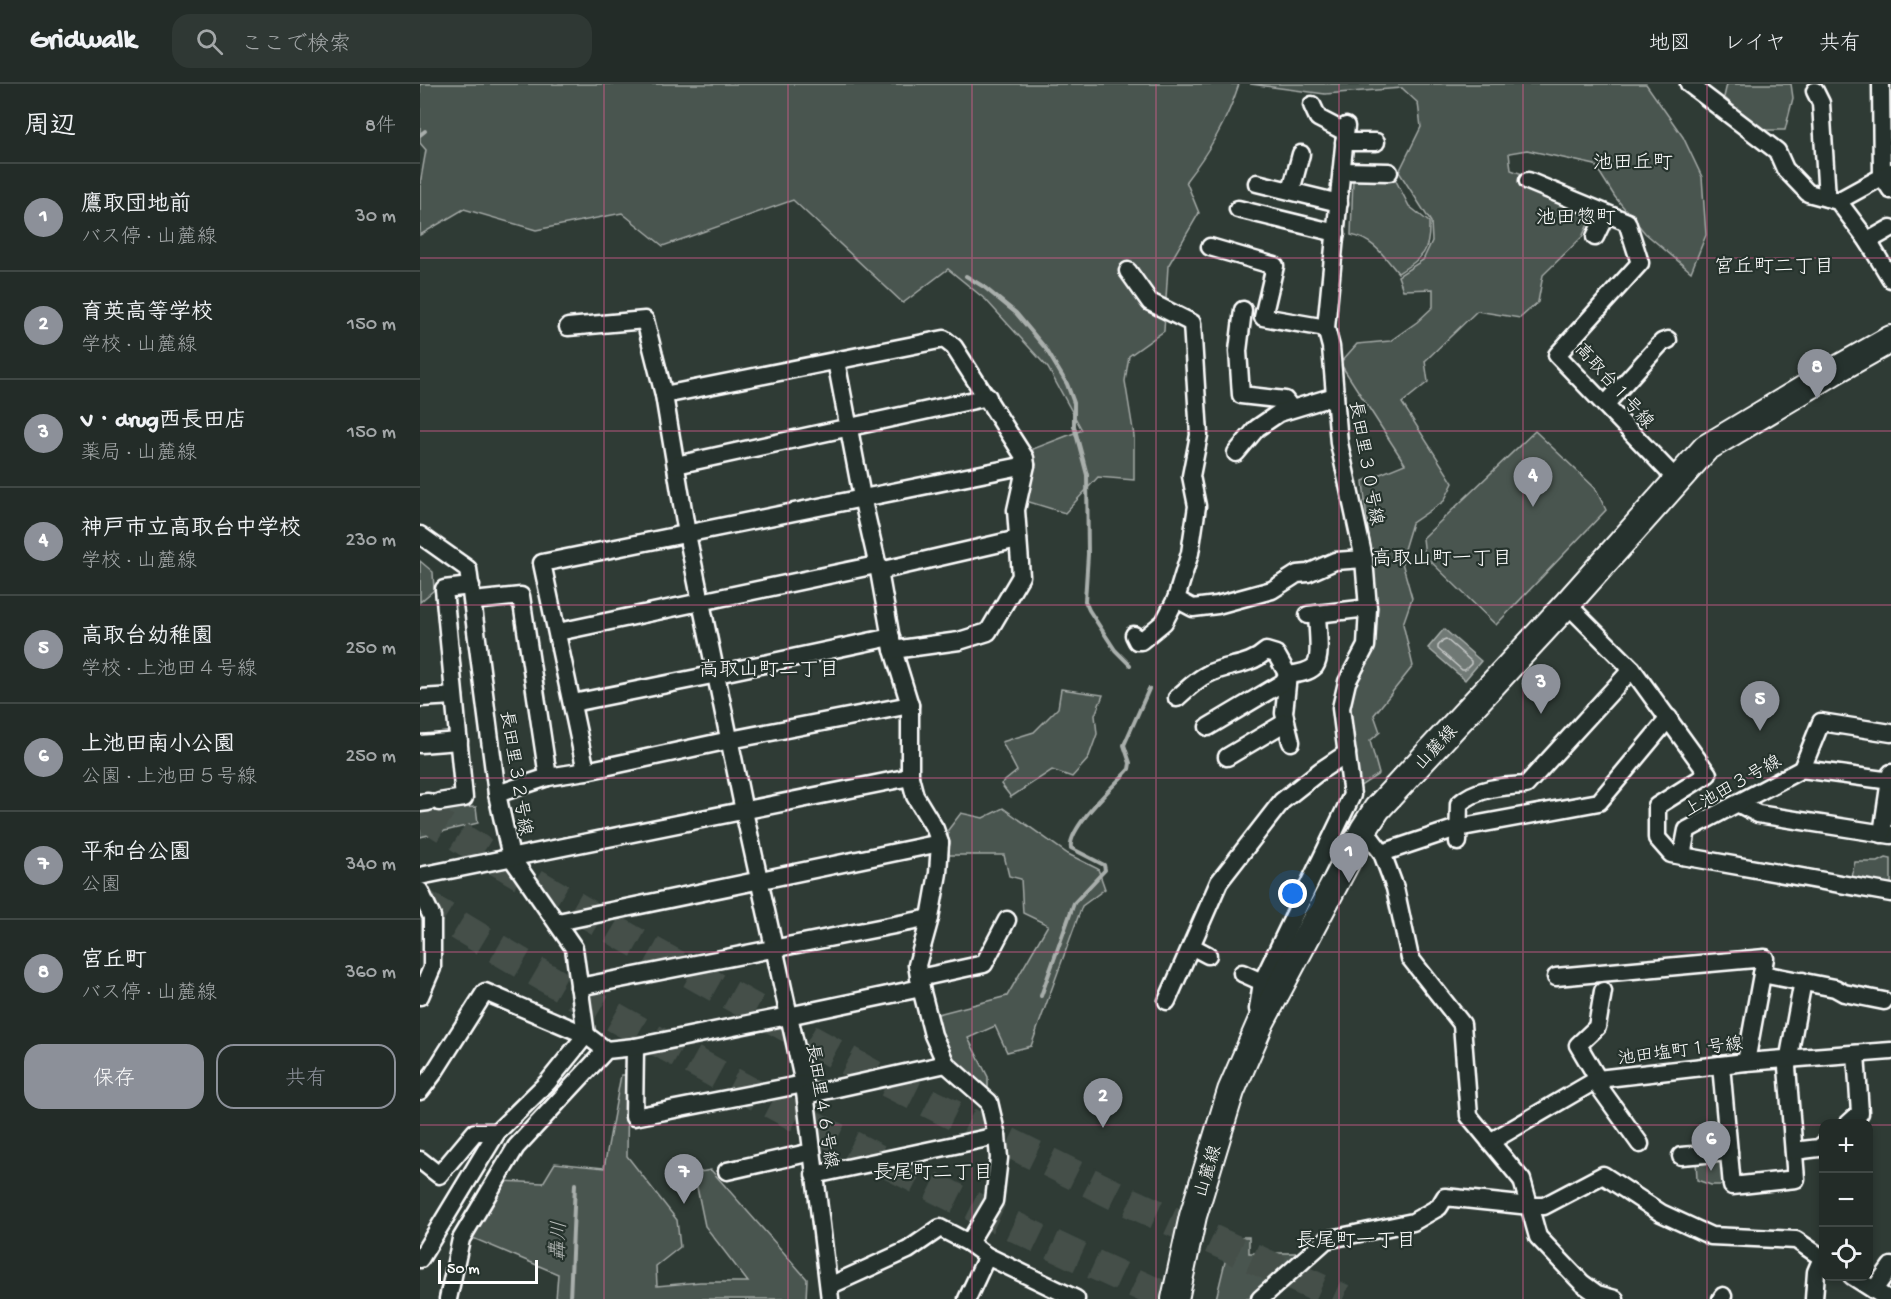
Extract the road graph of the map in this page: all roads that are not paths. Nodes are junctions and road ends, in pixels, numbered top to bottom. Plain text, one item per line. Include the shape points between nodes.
1 (1689, 84) edge
2 (1881, 84) edge
3 (1815, 91) dead end
4 (1312, 105) dead end
5 (1345, 133) junction
6 (1376, 142) dead end
7 (1301, 154) dead end
8 (1342, 171) junction
9 (1389, 171) dead end
10 (1888, 179) edge
11 (1528, 181) dead end
12 (1257, 183) dead end
13 (1291, 191) junction
14 (1832, 200) junction
15 (1339, 203) junction
16 (1238, 209) dead end
17 (1606, 214) junction
18 (1891, 228) edge
19 (1336, 233) junction
20 (1596, 237) dead end
21 (1868, 241) junction
22 (1210, 247) dead end
23 (1128, 272) dead end
24 (1891, 279) edge
25 (1243, 310) dead end
26 (568, 327) dead end
27 (1326, 328) junction
28 (1891, 339) edge
29 (1668, 340) dead end
30 (836, 361) junction
31 (664, 395) junction
32 (1335, 396) junction
33 (988, 398) junction
34 (1605, 405) junction
35 (1290, 408) junction
36 (849, 428) junction
37 (1236, 453) dead end
38 (676, 465) junction
39 (1026, 465) junction
40 (1678, 481) junction
41 (862, 497) junction
42 (687, 534) junction
43 (420, 535) edge
44 (1018, 539) junction
45 (1364, 559) junction
46 (878, 568) junction
47 (470, 586) junction
48 (1176, 599) junction
49 (702, 603) junction
50 (1568, 604) junction
51 (1368, 608) junction
52 (558, 632) junction
53 (1134, 635) dead end
54 (892, 644) junction
55 (1632, 669) junction
56 (717, 674) junction
57 (1288, 675) junction
58 (454, 696) junction
59 (420, 698) edge
60 (1177, 698) dead end
61 (573, 703) junction
62 (910, 705) junction
63 (1669, 718) junction
64 (1286, 722) junction
65 (1208, 727) dead end
66 (1891, 733) edge
67 (730, 740) junction
68 (459, 741) junction
69 (1291, 742) dead end
70 (420, 744) edge
71 (1347, 753) junction
72 (1227, 757) dead end
73 (1802, 769) junction
74 (586, 771) junction
75 (548, 777) junction
76 (910, 777) junction
77 (1891, 778) edge
78 (497, 794) junction
79 (429, 802) edge
80 (1739, 804) junction
81 (744, 811) junction
82 (1364, 829) junction
83 (1887, 834) edge
84 (1458, 835) junction
85 (940, 843) junction
86 (1382, 853) junction
87 (1677, 855) junction
88 (511, 857) junction
89 (420, 876) edge
90 (759, 880) junction
91 (420, 891) edge
92 (1891, 892) edge
93 (930, 918) junction
94 (1007, 920) dead end
95 (558, 922) junction
96 (1191, 946) junction
97 (774, 948) junction
98 (1208, 955) dead end
99 (1242, 973) dead end
100 (1762, 974) junction
101 (1556, 977) dead end
102 (1803, 981) junction
103 (1262, 982) junction
104 (920, 983) junction
105 (579, 987) junction
106 (1603, 991) dead end
107 (420, 996) edge
108 (1167, 1001) dead end
109 (1884, 1001) dead end
110 (788, 1016) junction
111 (1261, 1022) junction
112 (586, 1035) junction
113 (635, 1047) junction
114 (606, 1050) junction
115 (1891, 1051) edge
116 (1856, 1054) junction
117 (1789, 1059) junction
118 (1746, 1062) junction
119 (946, 1064) junction
120 (1721, 1065) junction
121 (1598, 1079) junction
122 (805, 1090) junction
123 (420, 1091) edge
124 (1853, 1119) edge
125 (497, 1132) junction
126 (997, 1136) junction
127 (1490, 1142) junction
128 (1640, 1144) dead end
129 (1819, 1148) edge
130 (1794, 1151) junction
131 (812, 1152) junction
132 (1729, 1152) junction
133 (1681, 1156) dead end
134 (420, 1160) edge
135 (727, 1171) dead end
136 (814, 1175) junction
137 (1530, 1206) junction
138 (969, 1243) junction
139 (1819, 1255) edge
140 (987, 1256) junction
141 (420, 1259) edge
142 (1819, 1266) edge
143 (1891, 1266) edge
144 (1860, 1281) edge
145 (829, 1292) edge
146 (1881, 1295) edge
147 (1596, 1296) edge
148 (448, 1299) edge
149 (967, 1299) edge
150 (1076, 1299) edge
151 (1175, 1299) edge
152 (1260, 1299) edge
153 (1615, 1299) edge
154 (1814, 1299) edge

1 - 14 street via 1777,151 1785,169 1808,193
2 - 10 street
3 - 14 street via 1821,103
4 - 5 street via 1318,118
5 - 6 street
5 - 8 street, 長田里３０号線
7 - 13 street
8 - 9 street
8 - 15 street, 長田里３０号線
10 - 14 street
11 - 17 street
12 - 13 street
13 - 15 street
14 - 21 street
15 - 19 street, 長田里３０号線
16 - 19 street
17 - 20 street
17 - 34 street, 高取台１号線 via 1626,222 1640,263 1557,355
18 - 21 street
19 - 27 street, 長田里３０号線
21 - 24 street
22 - 27 street via 1275,266 1263,316
23 - 48 street via 1150,302 1192,323 1199,435 1191,484 1197,506 1190,553
25 - 35 street via 1238,351 1241,396 1286,400
26 - 31 street, 長田里４６号線 via 645,320
27 - 32 street, 長田里３０号線
28 - 40 main road, 山麓線 via 1707,448
29 - 34 street
30 - 31 street
30 - 33 street via 944,339 954,347
30 - 36 street
31 - 38 street, 長田里４６号線
32 - 35 street
32 - 45 street, 長田里３０号線 via 1340,443
33 - 36 street
33 - 39 street
34 - 40 street, 高取台１号線
35 - 37 street via 1257,428
36 - 38 street
36 - 41 street
38 - 42 street, 長田里４６号線
39 - 41 street
39 - 44 street via 1017,510
40 - 50 main road, 山麓線
41 - 42 street
41 - 46 street
42 - 49 street, 長田里４６号線
42 - 52 street via 542,563
43 - 47 street
44 - 46 street
44 - 54 street via 1021,576 988,632 959,641
45 - 48 street via 1335,561 1297,574 1272,590 1217,605 1192,608
45 - 51 street, 長田里３０号線
46 - 49 street
46 - 54 street
47 - 58 street via 444,589
47 - 75 street via 521,596
47 - 78 street, 長田里３２号線
48 - 53 street via 1164,622 1141,640 1137,641
49 - 52 street
49 - 56 street, 長田里４６号線
50 - 55 street
50 - 82 main road, 山麓線 via 1377,809
51 - 57 street via 1312,615 1319,656 1315,666 1304,673
51 - 71 street, 長田里３０号線 via 1366,646 1347,682 1341,708
52 - 61 street
54 - 56 street
54 - 62 street
55 - 63 street
55 - 84 street via 1526,784 1469,794 1459,804
56 - 61 street
56 - 67 street, 長田里４６号線
57 - 60 street via 1276,654 1266,651 1259,658 1207,674
57 - 64 street
57 - 65 street via 1282,683
58 - 59 street
58 - 68 street
61 - 74 street
62 - 67 street
62 - 76 street
63 - 84 street via 1599,802
63 - 87 street via 1708,774 1657,806 1657,837
64 - 69 street
64 - 72 street
66 - 73 street via 1821,722
67 - 74 street
67 - 81 street, 長田里４６号線
68 - 70 street
68 - 79 street via 464,798
71 - 96 street via 1282,801 1220,882
71 - 103 street, 長田里３０号線 via 1352,795
73 - 77 street, 上池田３号線
73 - 80 street, 上池田３号線
74 - 75 street
75 - 78 street
76 - 81 street
76 - 85 street via 915,796
77 - 83 street
78 - 88 street, 長田里３２号線
80 - 83 street via 1758,814
80 - 87 street, 上池田３号線 via 1687,830
81 - 88 street
81 - 90 street, 長田里４６号線
82 - 86 street
82 - 111 main road, 山麓線
84 - 86 street
85 - 90 street
85 - 93 street
86 - 127 street via 1395,888 1410,958 1462,1024 1469,1116
87 - 92 street
88 - 89 street
88 - 95 street, 長田里３２号線
90 - 95 street
90 - 97 street, 長田里４６号線
91 - 107 street via 432,917 432,968
93 - 97 street
93 - 104 street via 917,965
94 - 104 street via 984,964
95 - 105 street, 長田里３２号線 via 574,948
96 - 98 street
96 - 108 street
97 - 105 street
97 - 110 street, 長田里４６号線
99 - 103 street
100 - 101 street via 1765,958
100 - 102 street
100 - 118 street
102 - 109 street
102 - 117 street
103 - 111 street via 1258,1009
104 - 110 street
104 - 119 street via 933,1035
105 - 112 street, 長田里３２号線
106 - 121 street via 1597,1028 1578,1045
110 - 113 street
110 - 122 street, 長田里４６号線
111 - 151 main road, 山麓線 via 1228,1102 1193,1216
112 - 114 street
112 - 123 street via 485,992
112 - 125 street via 548,1082
113 - 114 street
113 - 122 street via 634,1117
114 - 148 street via 516,1147 461,1239
115 - 116 street, 池田塩町１号線
116 - 117 street, 池田塩町１号線
116 - 124 street via 1860,1113
117 - 118 street, 池田塩町１号線
117 - 130 street
118 - 120 street, 池田塩町１号線
119 - 122 street
119 - 126 street via 989,1102
120 - 121 street, 池田塩町１号線
120 - 132 street
121 - 127 street, 池田塩町１号線
121 - 128 street via 1600,1088
122 - 131 street, 長田里４６号線
125 - 134 street via 475,1132 440,1176
125 - 141 street
126 - 136 street
126 - 138 street via 999,1158 994,1201
127 - 137 street via 1522,1180
129 - 130 street
130 - 132 street via 1796,1179 1732,1186
131 - 135 street
131 - 136 street, 長田里４６号線
132 - 133 street
136 - 145 street, 長田里４６号線
137 - 139 street via 1544,1206 1603,1175 1661,1213 1711,1236 1796,1240
137 - 147 street via 1538,1237
137 - 152 street via 1445,1197 1439,1207 1413,1222 1326,1240
138 - 140 street
138 - 145 street via 940,1228 908,1250
140 - 149 street
140 - 150 street
142 - 154 street
143 - 146 street
144 - 146 street
147 - 153 street

